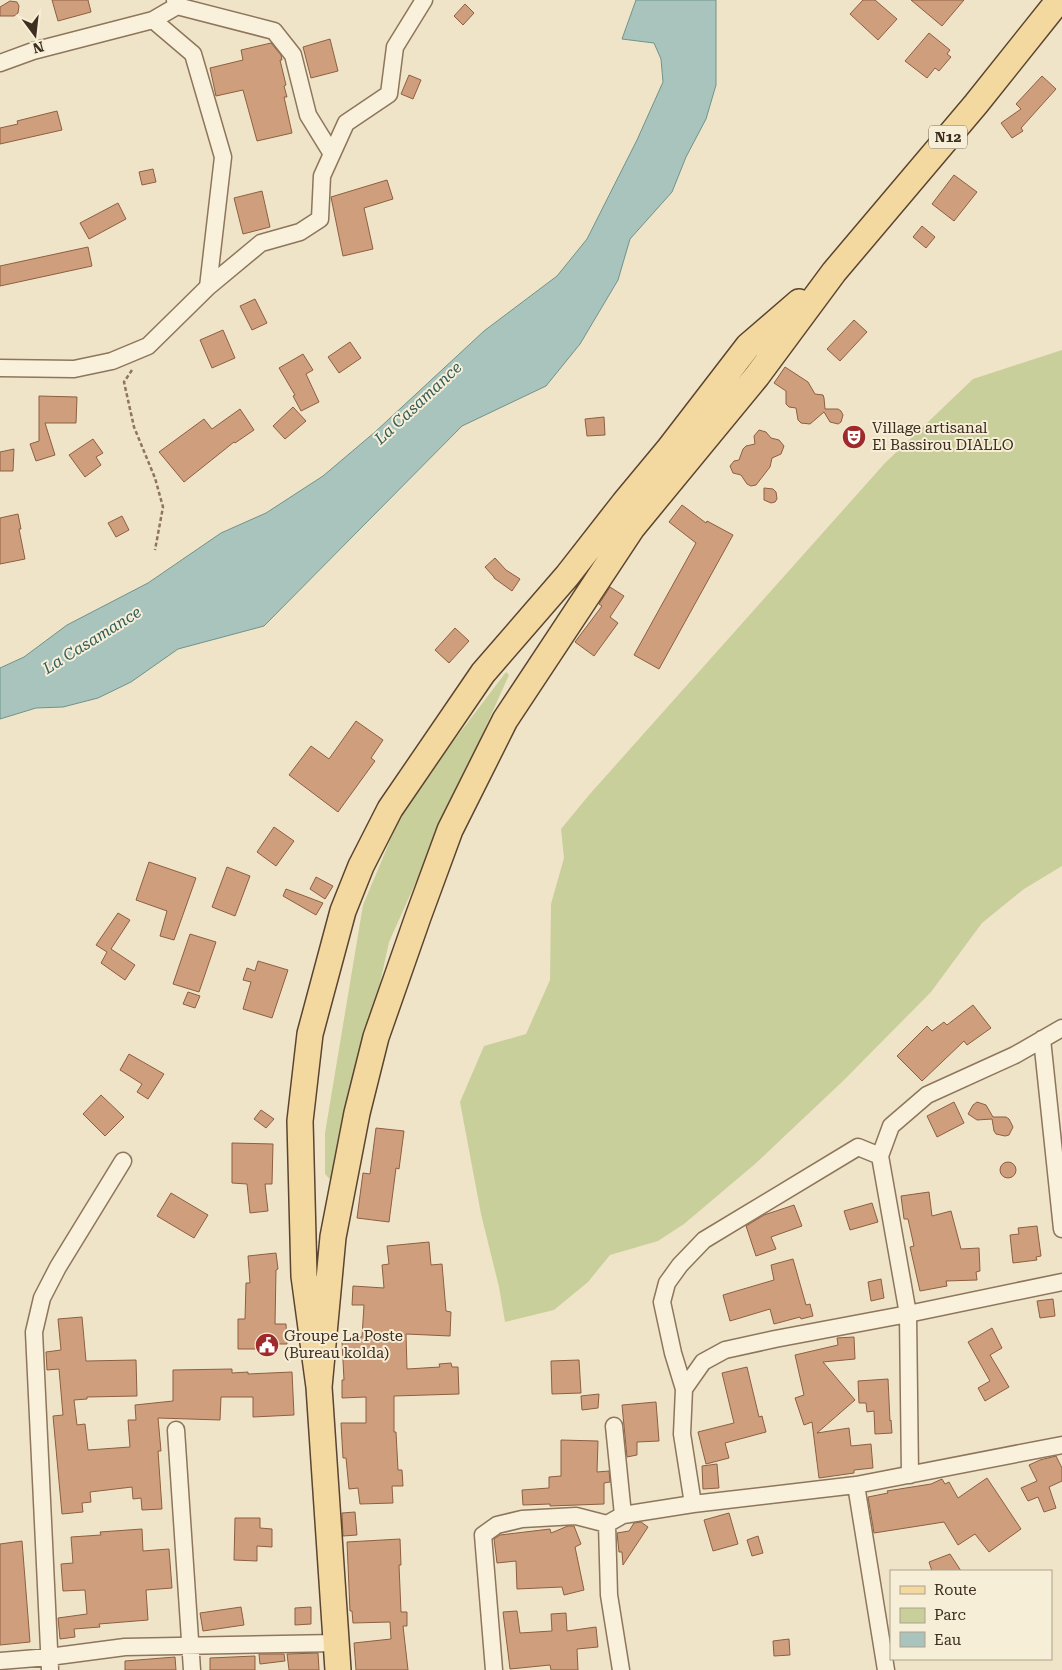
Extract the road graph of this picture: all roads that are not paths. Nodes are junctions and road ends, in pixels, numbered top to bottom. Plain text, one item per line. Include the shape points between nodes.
1 (192, 0) edge
2 (424, 0) edge
3 (1059, 0) edge
4 (176, 3) edge
5 (153, 20) junction
6 (0, 63) edge
7 (332, 154) junction
8 (834, 272) junction
9 (208, 287) junction
10 (0, 368) edge
11 (1062, 1028) edge
12 (1042, 1039) junction
13 (880, 1156) junction
14 (123, 1161) dead end
15 (1062, 1229) edge
16 (1062, 1282) edge
17 (908, 1314) junction
18 (320, 1387) junction
19 (684, 1389) junction
20 (614, 1426) dead end
21 (176, 1430) dead end
22 (1062, 1445) edge
23 (910, 1475) junction
24 (856, 1485) junction
25 (693, 1504) junction
26 (623, 1515) junction
27 (607, 1524) junction
28 (336, 1643) junction
29 (192, 1645) junction
30 (0, 1661) edge
31 (50, 1664) edge
32 (192, 1670) edge
33 (338, 1670) edge
34 (494, 1670) edge
35 (621, 1670) edge
36 (886, 1670) edge

1 - 4 street
2 - 7 street via 395,46 389,94 346,123
3 - 8 main road, N12
4 - 5 street
4 - 7 street via 274,31 292,55 308,115
5 - 6 street via 33,51
5 - 9 street via 193,54 223,157
7 - 9 street via 322,176 320,219 300,232 261,243
8 - 18 main road via 757,376 632,528 506,720 450,830 376,1037 357,1113 332,1237
8 - 18 main road via 748,346 567,576 484,673 390,809 361,866 343,911 310,1034 300,1121 304,1276
9 - 10 street via 148,346 112,361 74,369
11 - 12 street
12 - 13 street via 927,1095 891,1126
12 - 15 street
13 - 17 street
13 - 19 street via 858,1147 704,1240 680,1265 667,1283 662,1302
14 - 31 street via 58,1267 42,1298 34,1332
16 - 17 street
17 - 19 street via 725,1350 703,1362
17 - 23 street
18 - 28 main road
19 - 25 street via 682,1434
20 - 26 street
21 - 29 street
22 - 23 street
23 - 24 street
24 - 25 street
24 - 36 street
25 - 26 street
26 - 27 street
27 - 34 street via 576,1516 522,1519 498,1525 482,1535
27 - 35 street via 609,1595
28 - 29 street
28 - 33 main road
29 - 31 street via 125,1647
29 - 32 street
30 - 31 street

